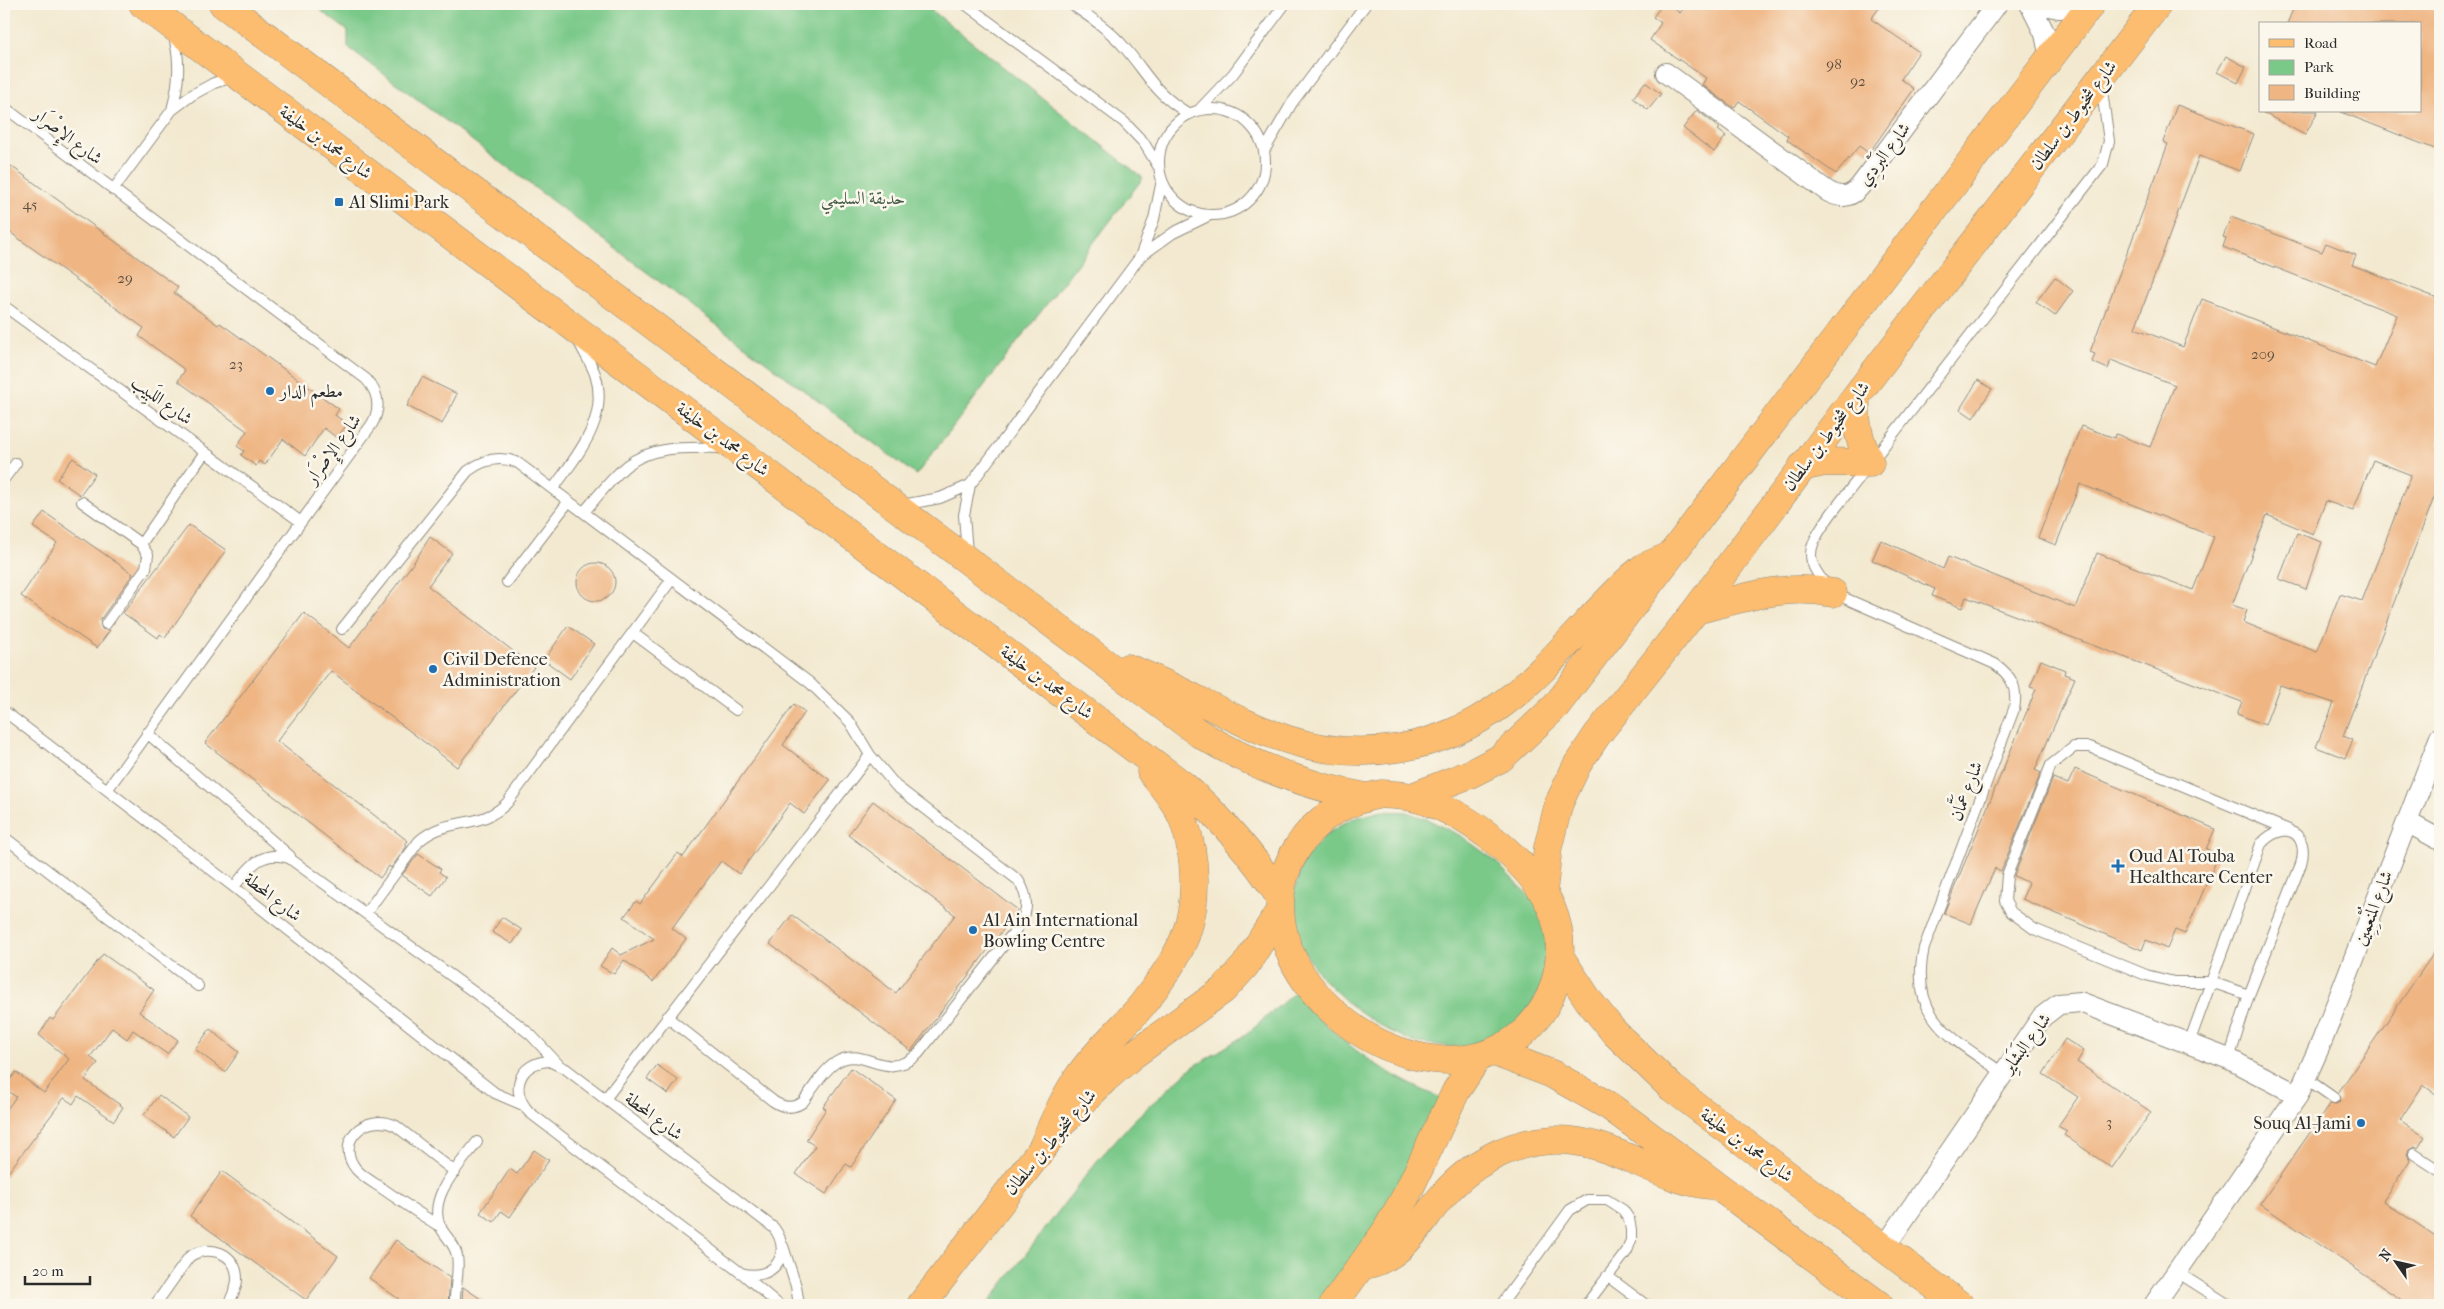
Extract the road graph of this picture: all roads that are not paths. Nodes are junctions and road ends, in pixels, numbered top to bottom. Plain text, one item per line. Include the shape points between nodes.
1 (143, 4) edge
2 (223, 4) edge
3 (965, 4) edge
4 (1071, 4) edge
5 (1286, 4) edge
6 (1366, 4) edge
7 (1997, 4) edge
8 (2030, 4) edge
9 (2039, 4) edge
10 (2091, 4) edge
11 (2141, 4) edge
12 (2158, 4) edge
13 (170, 24) junction
14 (2125, 47) junction
15 (2050, 58) junction
16 (1666, 73) dead end
17 (238, 75) junction
18 (2100, 80) junction
19 (4, 107) edge
20 (172, 110) junction
21 (1200, 110) junction
22 (1189, 114) junction
23 (1264, 151) junction
24 (1159, 169) junction
25 (1162, 180) junction
26 (113, 190) junction
27 (1210, 215) junction
28 (1140, 257) junction
29 (4, 306) edge
30 (570, 325) junction
31 (1856, 396) junction
32 (734, 447) junction
33 (205, 452) junction
34 (16, 463) dead end
35 (1870, 463) junction
36 (1802, 467) junction
37 (4, 479) edge
38 (970, 484) junction
39 (553, 489) junction
40 (569, 501) junction
41 (82, 502) dead end
42 (893, 505) junction
43 (584, 512) junction
44 (301, 522) junction
45 (141, 544) junction
46 (1670, 556) junction
47 (968, 561) junction
48 (672, 579) junction
49 (507, 582) dead end
50 (1833, 593) junction
51 (1696, 610) junction
52 (106, 624) dead end
53 (342, 629) dead end
54 (633, 633) junction
55 (1097, 657) junction
56 (736, 710) dead end
57 (4, 711) edge
58 (147, 733) junction
59 (2440, 737) edge
60 (1124, 740) junction
61 (870, 755) junction
62 (107, 790) junction
63 (1366, 797) junction
64 (1412, 797) junction
65 (2407, 822) junction
66 (2288, 830) junction
67 (4, 837) edge
68 (2440, 840) edge
69 (297, 862) junction
70 (234, 887) junction
71 (1543, 892) junction
72 (1280, 904) junction
73 (366, 913) junction
74 (1560, 957) junction
75 (2211, 982) junction
76 (198, 986) dead end
77 (2249, 994) junction
78 (667, 1017) junction
79 (2189, 1043) junction
80 (1486, 1054) junction
81 (2228, 1059) junction
82 (558, 1064) junction
83 (2003, 1073) junction
84 (2301, 1086) junction
85 (2334, 1098) dead end
86 (605, 1099) junction
87 (523, 1105) junction
88 (476, 1142) dead end
89 (1042, 1146) junction
90 (2414, 1154) dead end
91 (2440, 1171) edge
92 (455, 1172) junction
93 (1718, 1186) junction
94 (441, 1228) junction
95 (782, 1245) junction
96 (1884, 1248) junction
97 (1362, 1266) junction
98 (2177, 1272) junction
99 (741, 1273) junction
100 (1607, 1276) junction
101 (155, 1305) edge
102 (229, 1305) edge
103 (456, 1305) edge
104 (778, 1305) edge
105 (799, 1305) edge
106 (921, 1305) edge
107 (1333, 1305) edge
108 (1501, 1305) edge
109 (1586, 1305) edge
110 (1646, 1305) edge
111 (1879, 1305) edge
112 (1960, 1305) edge
113 (2154, 1305) edge
114 (2227, 1305) edge

1 - 13 main road, شارع محمد بن خليفة
2 - 42 main road
3 - 24 lane via 1124,122 1144,143
4 - 22 lane via 1113,36 1152,85
5 - 21 lane via 1233,74
6 - 23 lane via 1292,103
7 - 16 street, شارع البَرْدِي via 1861,185 1846,197 1827,191
8 - 15 street via 2045,34
9 - 10 street via 2059,8
10 - 15 main road
11 - 14 main road
12 - 14 main road, شارع شخبوط بن سلطان
13 - 17 main road, شارع محمد بن خليفة
13 - 20 lane via 178,52 179,82
14 - 18 main road, شارع شخبوط بن سلطان
15 - 46 main road
17 - 20 lane via 199,91
17 - 30 main road, شارع محمد بن خليفة
18 - 31 main road, شارع شخبوط بن سلطان
18 - 35 lane via 2109,141 2103,164
19 - 26 lane, شارع الإِصْرَار
20 - 26 lane
21 - 22 lane
21 - 23 lane via 1233,113 1258,135
22 - 24 lane via 1171,127 1165,136
23 - 27 lane via 1260,182 1252,196 1226,213
24 - 25 lane
25 - 27 lane via 1169,194 1181,205
25 - 28 lane via 1154,219
26 - 44 lane, شارع الإِصْرَار via 366,379 376,392 378,409 372,424
27 - 28 lane via 1174,233
28 - 38 lane
29 - 33 lane, شارع اللَبِيب
30 - 32 main road, شارع محمد بن خليفة
30 - 39 lane via 595,374 599,410 594,427
31 - 35 main road via 1855,420
31 - 36 main road, شارع شخبوط بن سلطان
32 - 43 lane via 650,453 626,466
32 - 60 main road, شارع محمد بن خليفة
33 - 44 lane, شارع اللَبِيب
33 - 45 lane
34 - 37 lane
35 - 36 main road via 1824,462
35 - 50 lane via 1818,532 1810,548 1815,572
36 - 51 main road, شارع شخبوط بن سلطان
38 - 42 lane via 940,498
38 - 47 lane via 964,515
39 - 40 lane
39 - 53 lane via 507,458 495,458 475,466
40 - 43 lane
40 - 49 lane
41 - 45 lane
42 - 47 main road
43 - 48 lane
44 - 58 lane, شارع الإِصْرَار
45 - 52 lane via 148,555 146,568
46 - 55 main road via 1644,567 1633,576 1523,687 1501,705 1433,741 1387,752 1350,753 1289,740 1245,724 1146,675
46 - 64 main road via 1556,706 1531,732 1501,758
47 - 55 main road
48 - 54 lane
48 - 61 lane via 816,689 850,722
50 - 51 main road via 1796,588 1774,590
50 - 83 lane, شارع عَمَّان via 1995,664 2014,682 2014,709 1924,948 1919,969 1920,990 1937,1023
51 - 71 main road, شارع شخبوط بن سلطان via 1577,765 1559,803 1548,847
54 - 56 lane
54 - 73 lane via 507,803 493,816 450,824 428,833
55 - 63 main road via 1226,750 1289,778
57 - 62 lane, شارع المحطة
58 - 62 lane, شارع الإِصْرَار
58 - 69 lane, شارع المحطة
59 - 65 street, شارع المُنْعِمِين
60 - 72 main road, شارع محمد بن خليفة via 1212,811 1246,848
60 - 89 main road via 1166,790 1184,823 1194,877 1192,906 1186,934 1172,963 1142,1004 1079,1075
61 - 78 lane
61 - 78 lane via 896,786 1018,880 1027,901 1024,916 1016,930 911,1060 885,1066 863,1058 842,1059 830,1067 798,1106 784,1107 773,1101
62 - 70 lane, شارع المحطة
63 - 64 main road via 1381,794
63 - 72 main road via 1337,809 1312,827 1287,866
64 - 71 main road via 1450,812 1485,834 1516,861
65 - 68 street
65 - 84 street, شارع المُنْعِمِين via 2322,1041
66 - 75 lane via 2270,834 2262,844
66 - 75 lane via 2090,747 2074,747 2051,765 2007,875 2005,901 2011,912 2034,929 2146,975 2174,982
66 - 77 lane via 2297,836 2304,853
67 - 76 lane
69 - 70 lane via 281,855 264,856 250,866
69 - 73 lane, شارع المحطة
70 - 87 lane, شارع المحطة via 495,1092
71 - 74 main road via 1557,924
72 - 80 main road via 1283,935 1291,957 1315,992 1346,1021 1387,1046 1423,1057 1444,1061
72 - 89 main road, شارع شخبوط بن سلطان via 1245,966 1223,990 1104,1080
73 - 82 lane, شارع المحطة via 531,1034
74 - 80 main road via 1552,991 1544,1006 1523,1033
74 - 96 main road, شارع محمد بن خليفة via 1614,1032 1672,1088
75 - 77 lane
75 - 79 lane
77 - 81 lane
78 - 86 lane
79 - 81 street, شارع البَشَايِر
79 - 83 street, شارع البَشَايِر via 2080,1002 2069,1002 2050,1009 2042,1017
80 - 93 main road via 1552,1074 1581,1089
80 - 97 main road via 1456,1091 1407,1194
81 - 84 street, شارع البَشَايِر
82 - 86 lane, شارع المحطة
82 - 87 lane via 540,1062 524,1072 518,1088
83 - 96 street, شارع البَشَايِر
84 - 85 lane
84 - 98 street, شارع المُنْعِمِين
86 - 95 lane, شارع المحطة via 768,1223
87 - 99 lane, شارع المحطة
88 - 92 lane
89 - 106 main road, شارع شخبوط بن سلطان
90 - 91 lane
92 - 94 lane via 441,1195 438,1217
92 - 94 lane via 388,1122 370,1122 362,1126 351,1141 350,1159 360,1174
93 - 97 main road via 1662,1174 1611,1149 1593,1144 1564,1140 1536,1142 1499,1152 1466,1172 1402,1247 1384,1260
93 - 111 main road
94 - 103 lane via 457,1254
95 - 99 lane via 773,1268 758,1276
95 - 105 lane, شارع المحطة
96 - 112 main road, شارع محمد بن خليفة
97 - 107 main road
98 - 113 street, شارع المُنْعِمِين
98 - 114 lane
99 - 104 lane, شارع المحطة
100 - 108 lane via 1629,1246 1632,1230 1629,1219 1616,1204 1607,1200 1587,1200 1570,1210
100 - 109 lane
100 - 110 lane
101 - 102 lane via 189,1257 209,1250 222,1253 236,1270 237,1284

